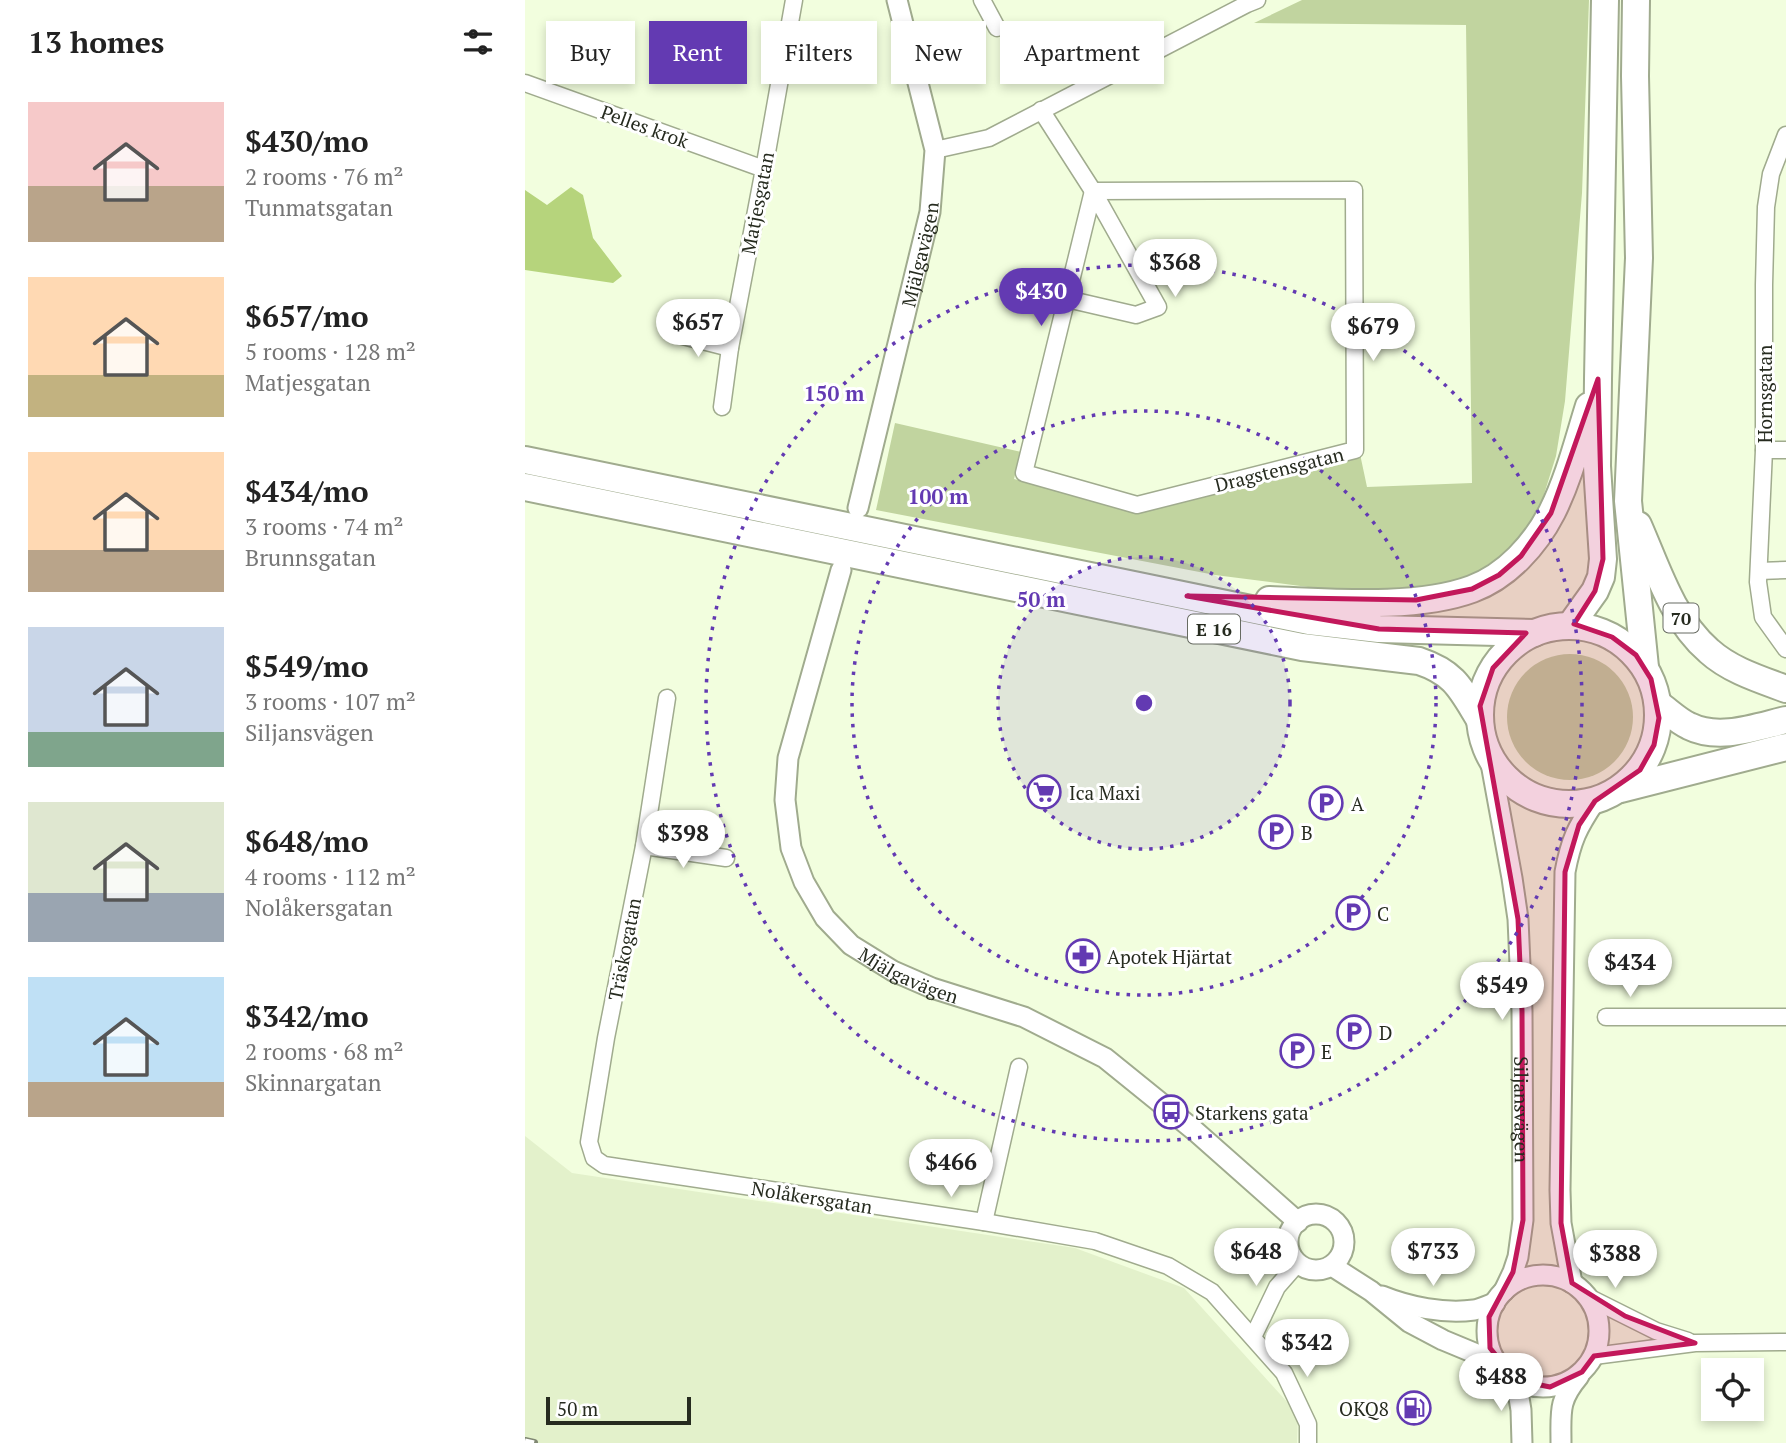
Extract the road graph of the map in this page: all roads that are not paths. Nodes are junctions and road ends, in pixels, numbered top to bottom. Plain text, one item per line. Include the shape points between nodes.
1 (794, 0) edge
2 (897, 0) edge
3 (982, 0) edge
4 (1258, 0) edge
5 (1605, 0) edge
6 (1636, 0) edge
7 (997, 28) dead end
8 (525, 83) edge
9 (1041, 110) junction
10 (1786, 135) edge
11 (935, 150) junction
12 (764, 169) junction
13 (1093, 191) junction
14 (1067, 299) junction
15 (675, 334) dead end
16 (730, 348) junction
17 (1598, 379) junction
18 (722, 407) dead end
19 (1764, 450) junction
20 (1786, 450) edge
21 (525, 460) edge
22 (525, 487) edge
23 (1628, 501) junction
24 (858, 508) dead end
25 (841, 570) dead end
26 (1786, 570) edge
27 (1759, 571) junction
28 (1187, 596) junction
29 (1570, 626) junction
30 (1534, 633) junction
31 (1786, 649) edge
32 (1645, 667) junction
33 (1786, 689) edge
34 (667, 698) dead end
35 (1658, 704) junction
36 (1480, 720) junction
37 (1786, 720) edge
38 (1786, 747) edge
39 (1490, 758) junction
40 (1620, 789) junction
41 (1595, 801) junction
42 (644, 846) junction
43 (726, 858) dead end
44 (1606, 1017) dead end
45 (1786, 1017) edge
46 (1019, 1067) dead end
47 (594, 1158) joint
48 (983, 1222) junction
49 (1298, 1222) junction
50 (1297, 1263) junction
51 (1332, 1266) junction
52 (1572, 1283) junction
53 (1371, 1292) junction
54 (1499, 1297) junction
55 (1588, 1297) junction
56 (1253, 1337) junction
57 (1786, 1342) edge
58 (1695, 1343) junction
59 (1496, 1362) junction
60 (1588, 1364) junction
61 (1516, 1380) junction
62 (1308, 1443) edge
63 (1522, 1443) edge
64 (1561, 1443) edge

1 - 12 street, Matjesgatan
2 - 11 street, Mjälgavägen
3 - 7 street
4 - 9 street
5 - 17 highway
6 - 23 highway, 70 via 1639,258
8 - 12 street, Pelles krok
9 - 11 street via 989,138
9 - 13 street
10 - 19 street, Hornsgatan via 1771,174 1766,207
11 - 24 street, Mjälgavägen via 930,212
12 - 16 street, Matjesgatan
13 - 14 street
13 - 14 street via 1158,307 1136,314
13 - 14 street, Dragstensgatan via 1354,190 1355,450 1137,505 1024,472
15 - 16 street
16 - 18 street, Matjesgatan
17 - 28 highway via 1551,513 1521,556 1499,575 1472,589 1416,600 1364,603
17 - 29 highway via 1601,577
19 - 20 street
19 - 27 street, Hornsgatan
21 - 28 highway, E 16
22 - 36 highway, E 16 via 1302,647 1419,661 1448,675
23 - 32 highway, 70
23 - 33 highway, 70 via 1676,611 1692,635 1729,665
25 - 49 street, Mjälgavägen via 788,758 785,800 791,848 825,918 851,945 893,971 1024,1017 1105,1058
26 - 27 street
27 - 31 street, Hornsgatan via 1763,617
28 - 30 highway, E 16 via 1309,621 1379,629
29 - 30 highway
29 - 32 highway via 1612,637
30 - 36 highway via 1511,647 1493,668 1482,693
32 - 35 highway
34 - 42 street, Träskogatan
35 - 37 highway via 1690,727 1713,733
35 - 40 highway via 1654,745 1640,770
36 - 39 highway
38 - 40 highway
39 - 41 highway via 1509,782 1535,798 1565,805
39 - 54 street, Siljansvägen via 1518,919 1522,1011 1523,1220 1518,1257
40 - 41 highway
41 - 52 street, Siljansvägen via 1570,846 1565,872 1560,1190
42 - 43 street
42 - 47 street, Träskogatan via 589,1142
44 - 45 street
46 - 48 street
47 - 48 street, Nolåkersgatan via 604,1165
48 - 56 street, Nolåkersgatan via 1095,1241 1168,1266 1212,1292
49 - 50 street via 1289,1238
49 - 51 street via 1313,1215 1335,1222 1344,1240
50 - 51 street via 1314,1270
50 - 56 street via 1277,1287
51 - 53 street
52 - 54 street via 1537,1275 1519,1280
52 - 55 street
53 - 54 street via 1449,1311 1475,1310
53 - 59 street via 1409,1322
54 - 59 street via 1487,1333
55 - 58 street via 1656,1331
55 - 60 street via 1596,1311 1599,1342
56 - 62 street, Nolåkersgatan via 1284,1373 1308,1424
57 - 58 street
58 - 60 street
59 - 61 street
60 - 61 street via 1567,1382 1551,1387
60 - 64 street via 1566,1392
61 - 63 street

